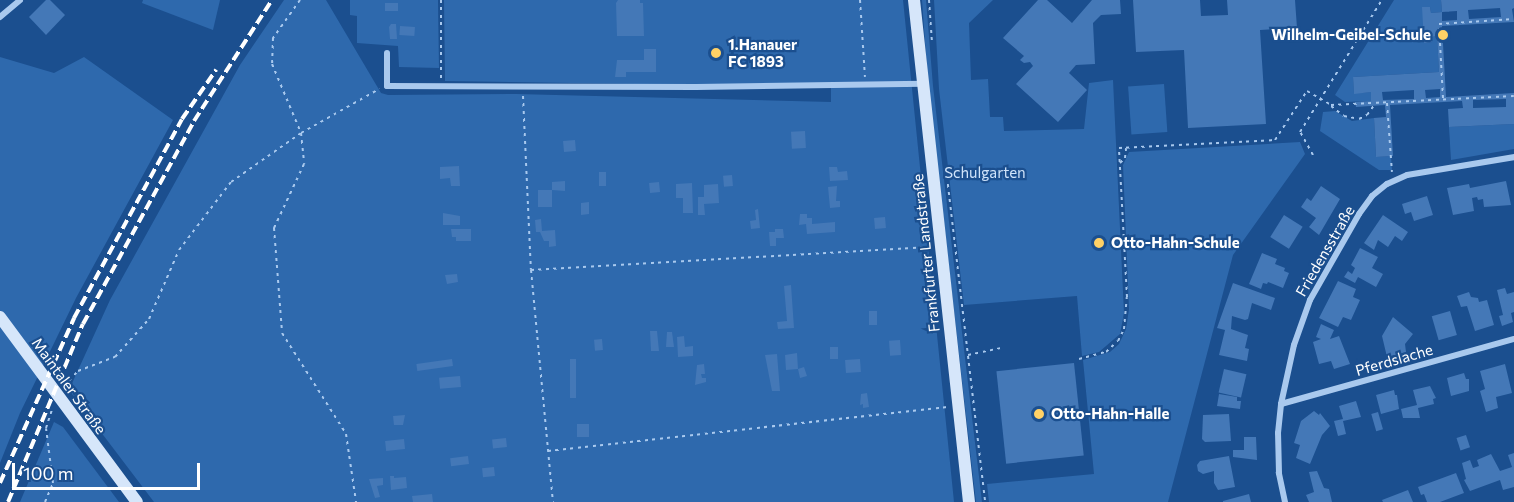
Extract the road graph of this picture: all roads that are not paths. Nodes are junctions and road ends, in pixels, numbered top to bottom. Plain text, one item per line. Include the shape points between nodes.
1 (20, 0) edge
2 (914, 0) edge
3 (0, 16) edge
4 (387, 53) dead end
5 (923, 84) junction
6 (1514, 157) edge
7 (0, 317) edge
8 (1514, 339) edge
9 (1281, 404) junction
10 (137, 502) edge
11 (969, 502) edge
12 (1285, 502) edge

1 - 3 street
2 - 5 main road, Frankfurter Landstraße
4 - 5 street via 387,86
5 - 11 main road, Frankfurter Landstraße
6 - 9 street, Friedensstraße via 1407,175 1386,184 1372,196 1310,300 1294,345
7 - 10 main road, Maintaler Straße
8 - 9 street, Pferdslache
9 - 12 street, Friedensstraße via 1278,455

